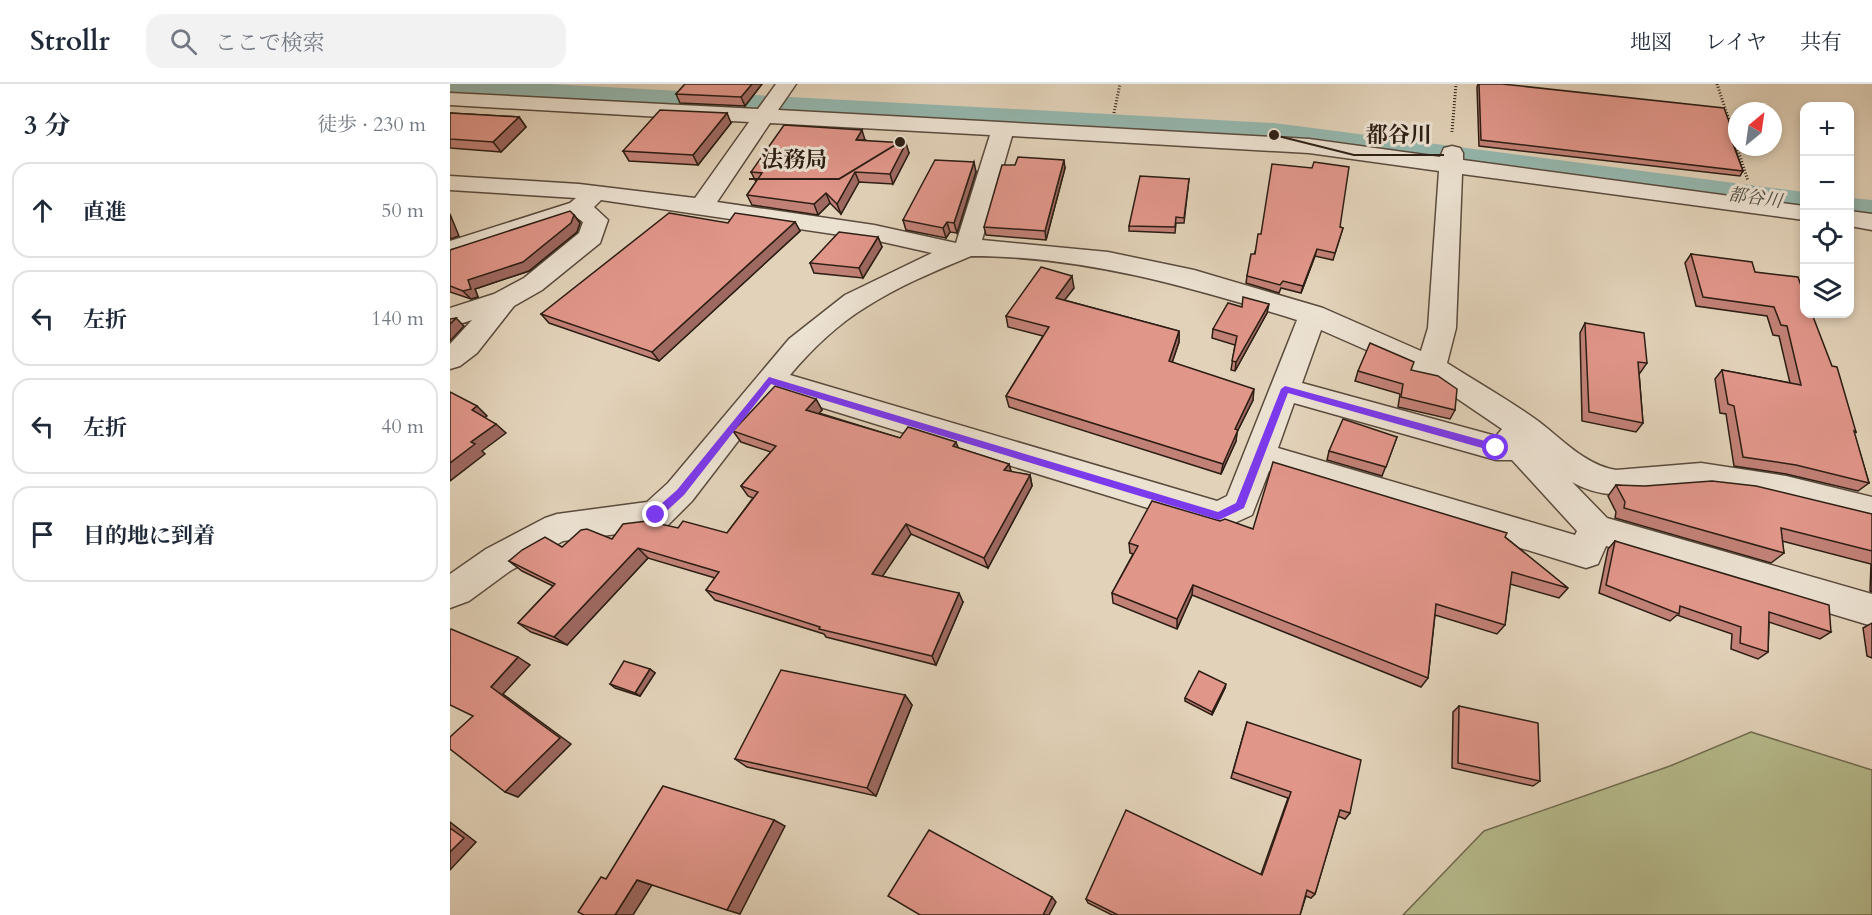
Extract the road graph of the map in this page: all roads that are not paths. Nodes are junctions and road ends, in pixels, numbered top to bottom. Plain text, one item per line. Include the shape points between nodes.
1 (786, 84) edge
2 (450, 99) edge
3 (768, 110) junction
4 (1003, 128) junction
5 (1452, 160) junction
6 (450, 183) edge
7 (588, 200) junction
8 (702, 206) junction
9 (1800, 212) edge
10 (1854, 220) edge
11 (1872, 222) edge
12 (450, 250) edge
13 (960, 250) junction
14 (504, 300) junction
15 (1313, 315) junction
16 (450, 318) edge
17 (450, 359) edge
18 (1431, 368) junction
19 (769, 380) junction
20 (1285, 389) junction
21 (1482, 399) junction
22 (1520, 447) junction
23 (1259, 455) junction
24 (1872, 512) edge
25 (1595, 528) junction
26 (450, 592) edge
27 (1872, 610) edge

1 - 3 street
2 - 3 street
3 - 4 street
3 - 8 street
4 - 5 street via 1280,144
4 - 13 street
5 - 9 street
5 - 18 street via 1442,328
6 - 7 street
7 - 8 street
7 - 12 street
7 - 14 street via 596,220 591,237 533,284
8 - 13 street
10 - 11 street
13 - 15 street via 1001,248 1108,260 1194,279
13 - 19 street via 855,301 799,346
14 - 16 street
14 - 17 street via 467,346
15 - 18 street
15 - 20 street
18 - 21 street
19 - 23 street via 1219,516 1240,505
19 - 26 street via 680,492 656,515 557,528
20 - 22 street via 1496,448
20 - 23 street
21 - 22 street via 1479,408
21 - 24 street via 1596,480 1732,480 1786,489
22 - 25 street
23 - 25 street via 1586,553
25 - 27 street

